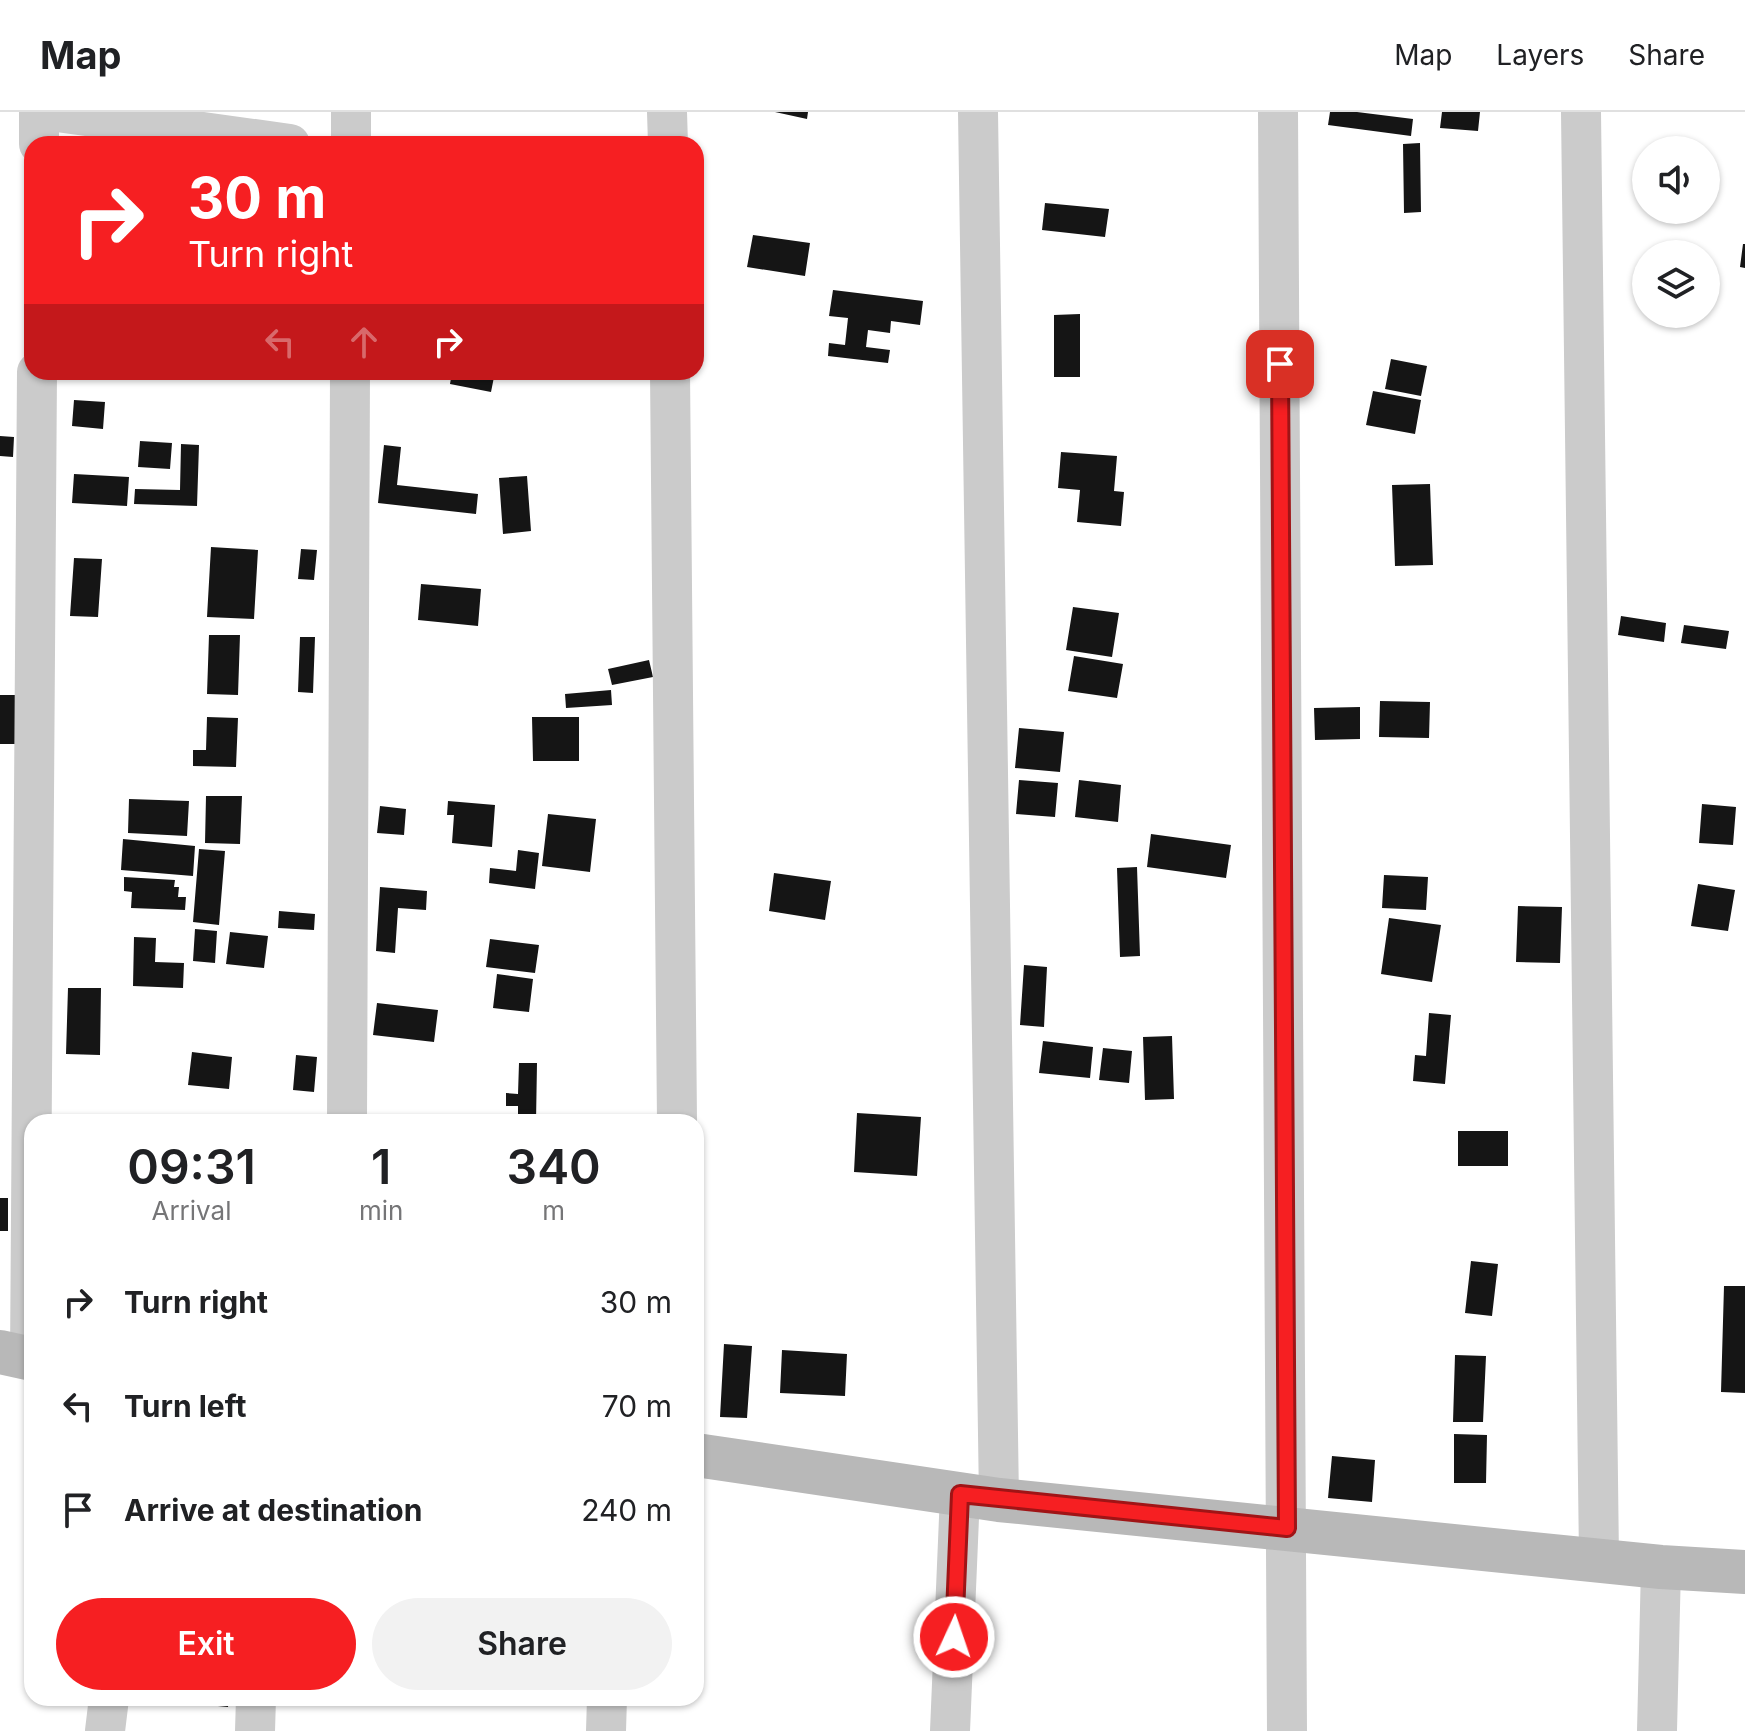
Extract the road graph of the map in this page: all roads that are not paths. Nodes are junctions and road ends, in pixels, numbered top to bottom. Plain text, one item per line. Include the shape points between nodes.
1 (39, 112) edge
2 (57, 112) edge
3 (351, 112) edge
4 (667, 112) edge
5 (978, 112) edge
6 (1278, 112) edge
7 (1581, 112) edge
8 (39, 136) edge
9 (232, 136) edge
10 (351, 136) edge
11 (668, 136) edge
12 (37, 380) edge
13 (350, 380) edge
14 (670, 380) edge
15 (25, 1114) edge
16 (347, 1114) edge
17 (677, 1114) edge
18 (24, 1172) edge
19 (21, 1357) edge
20 (704, 1456) edge
21 (980, 1497) junction
22 (1287, 1528) junction
23 (1599, 1559) junction
24 (1661, 1567) junction
25 (1745, 1572) edge
26 (108, 1706) edge
27 (256, 1706) edge
28 (607, 1706) edge
29 (105, 1731) edge
30 (255, 1731) edge
31 (606, 1731) edge
32 (950, 1731) edge
33 (1287, 1731) edge
34 (1657, 1731) edge

1 - 8 street
2 - 9 street
3 - 10 street
4 - 11 street
5 - 21 street
6 - 22 street
7 - 23 street
12 - 15 street
13 - 16 street
14 - 17 street
18 - 19 street
20 - 21 main road
21 - 22 main road
21 - 32 street
22 - 23 main road
22 - 33 street
23 - 24 main road
24 - 25 main road
24 - 34 street
26 - 29 street
27 - 30 street
28 - 31 street

